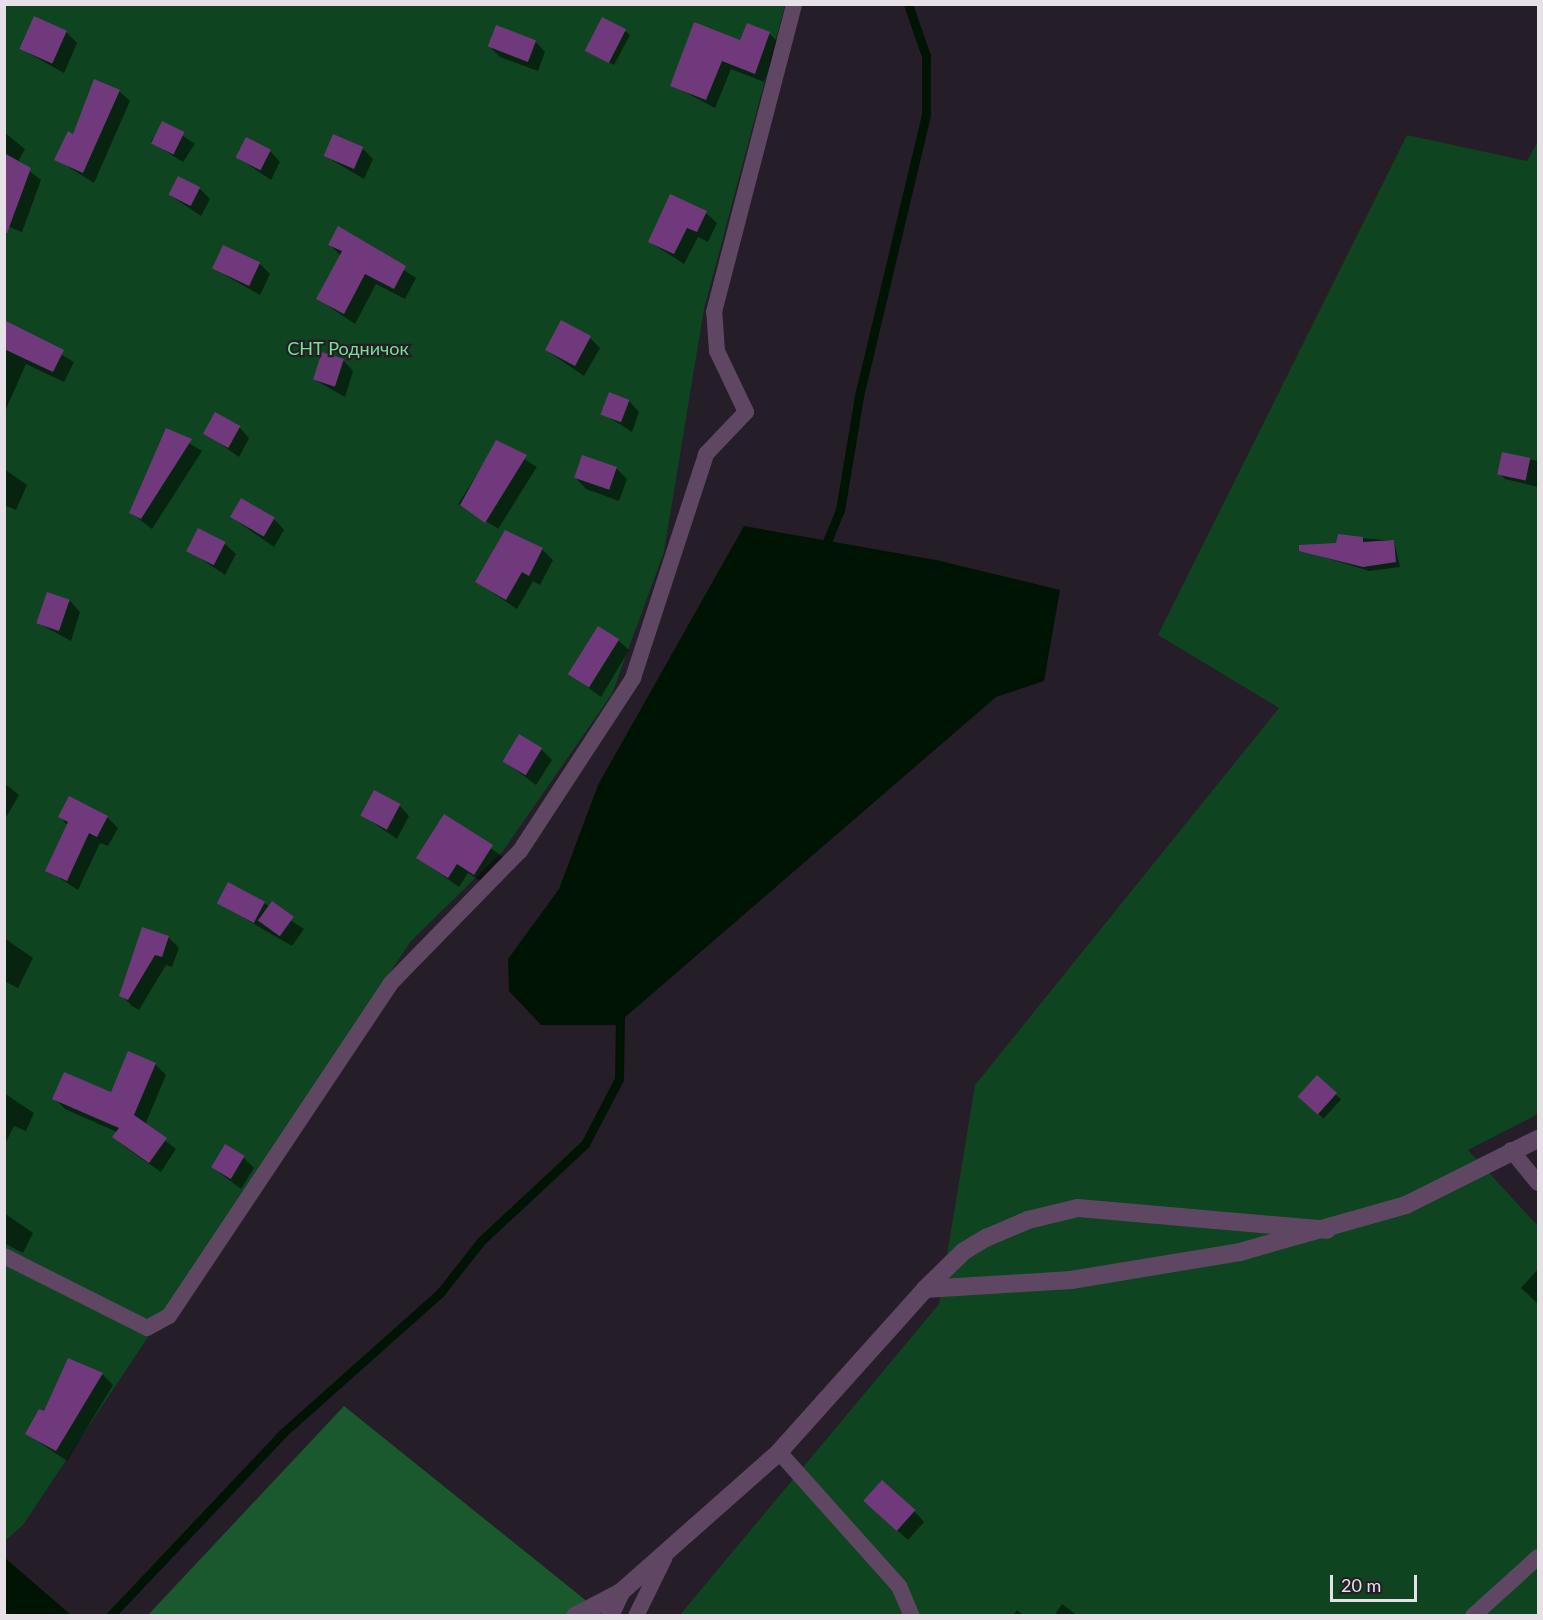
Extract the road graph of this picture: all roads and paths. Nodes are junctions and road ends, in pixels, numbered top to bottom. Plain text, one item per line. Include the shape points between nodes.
1 (794, 4) edge
2 (1539, 1139) edge
3 (1511, 1150) junction
4 (1539, 1183) edge
5 (1327, 1230) junction
6 (4, 1256) edge
7 (925, 1289) junction
8 (779, 1452) junction
9 (1539, 1557) edge
10 (664, 1559) junction
11 (621, 1593) junction
12 (575, 1616) edge
13 (610, 1616) edge
14 (636, 1616) edge
15 (912, 1616) edge
16 (1473, 1616) edge

1 - 6 lane via 714,312 717,351 746,412 706,454 633,678 520,851 390,984 169,1316 147,1328
2 - 3 street
3 - 4 lane
3 - 5 street via 1406,1205
5 - 7 street via 1240,1252 1071,1280
5 - 7 street via 1078,1208 1028,1220 986,1238
7 - 8 street
8 - 10 street
8 - 15 lane via 899,1586
9 - 16 lane
10 - 11 street
10 - 14 lane
11 - 12 street
11 - 13 street

